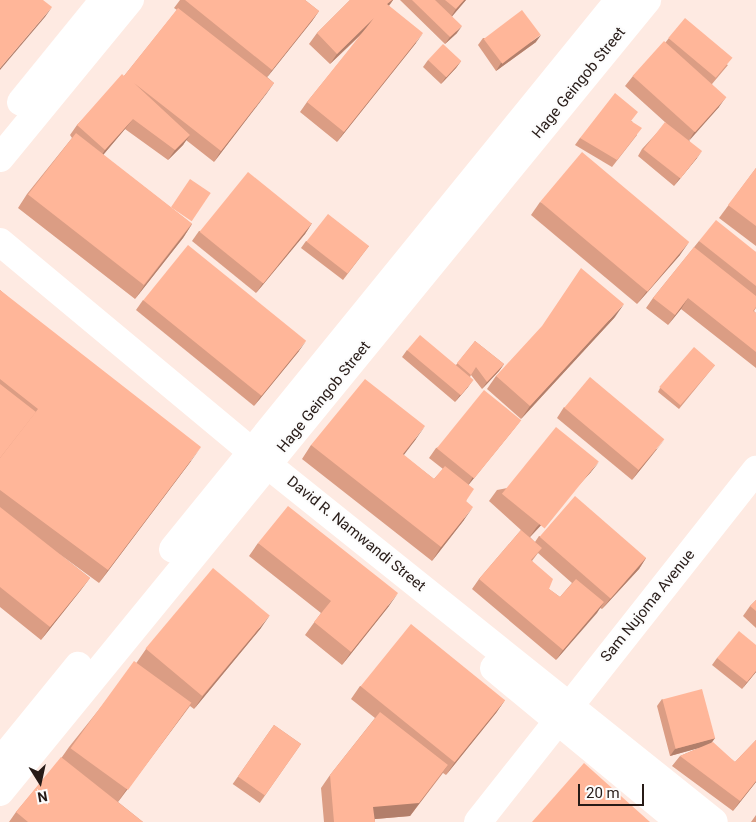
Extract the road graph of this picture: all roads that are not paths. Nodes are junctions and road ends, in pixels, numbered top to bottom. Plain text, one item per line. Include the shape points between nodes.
1 (104, 0) edge
2 (130, 0) edge
3 (619, 0) edge
4 (647, 0) edge
5 (0, 129) edge
6 (0, 158) edge
7 (0, 242) edge
8 (0, 266) edge
9 (256, 464) junction
10 (756, 470) edge
11 (756, 499) edge
12 (569, 716) junction
13 (0, 762) edge
14 (0, 792) edge
15 (478, 822) edge
16 (680, 822) edge
17 (714, 822) edge

1 - 5 street
2 - 6 street
3 - 9 street, Hage Geingob Street
4 - 9 street, Hage Geingob Street
7 - 9 street, David R. Namwandi Street
8 - 9 street, David R. Namwandi Street
9 - 12 street, David R. Namwandi Street
9 - 13 street, Hage Geingob Street
9 - 14 street, Hage Geingob Street
10 - 12 street, Sam Nujoma Avenue
11 - 12 street, Sam Nujoma Avenue
12 - 15 street, Sam Nujoma Avenue
12 - 16 street, David R. Namwandi Street
12 - 17 street, David R. Namwandi Street

